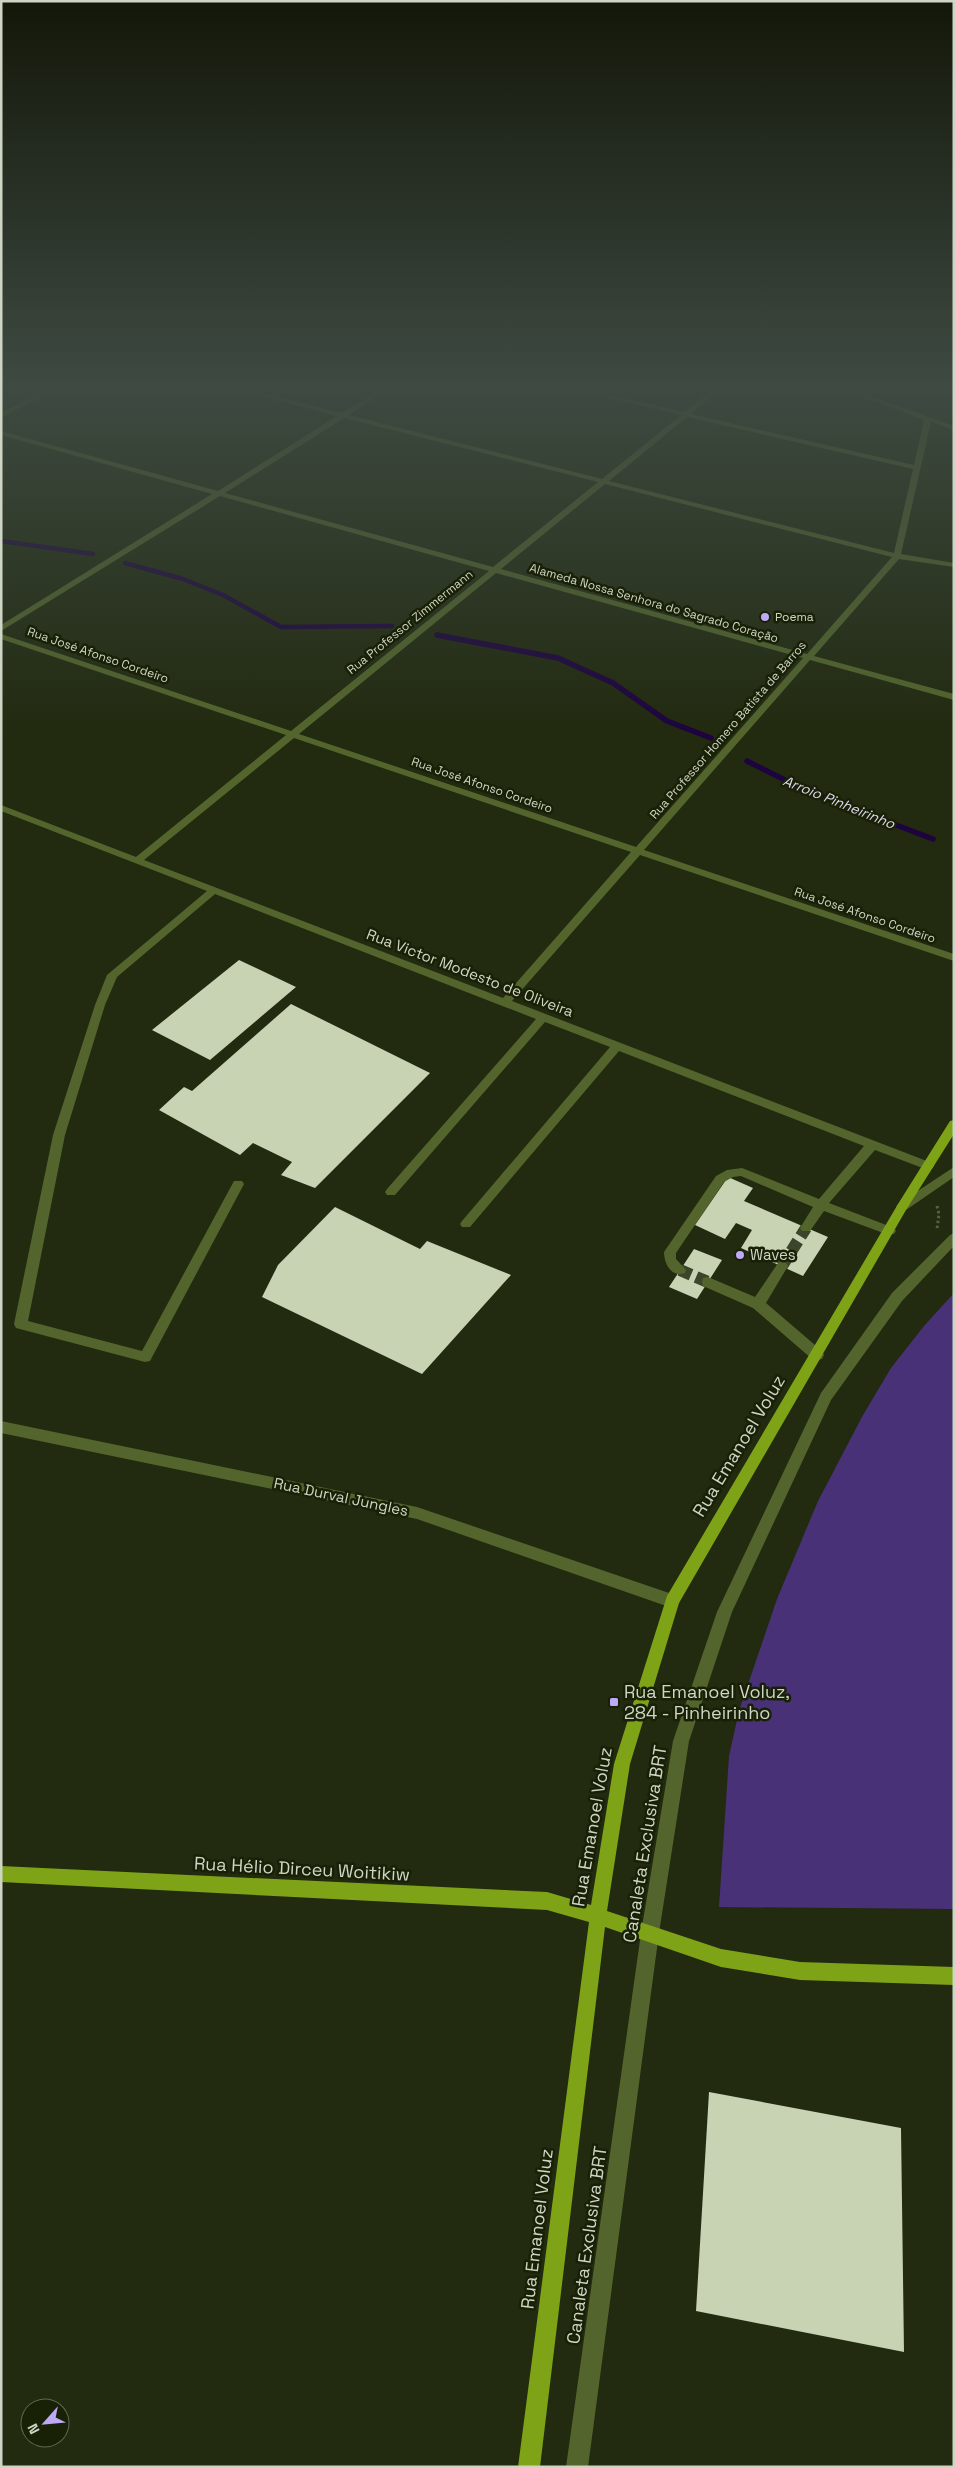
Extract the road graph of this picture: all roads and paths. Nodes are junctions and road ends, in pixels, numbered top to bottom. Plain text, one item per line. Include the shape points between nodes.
1 (206, 500) edge
2 (244, 500) edge
3 (580, 500) edge
4 (678, 500) edge
5 (910, 500) edge
6 (897, 556) junction
7 (954, 565) edge
8 (495, 570) junction
9 (1, 628) edge
10 (1, 636) edge
11 (808, 657) junction
12 (954, 697) edge
13 (292, 734) junction
14 (1, 808) edge
15 (638, 851) junction
16 (138, 860) junction
17 (214, 890) junction
18 (954, 958) edge
19 (505, 1002) junction
20 (543, 1017) junction
21 (617, 1046) junction
22 (954, 1124) edge
23 (872, 1145) junction
24 (928, 1166) junction
25 (954, 1171) edge
26 (238, 1184) dead end
27 (932, 1186) junction
28 (391, 1192) dead end
29 (821, 1204) junction
30 (902, 1207) junction
31 (466, 1224) dead end
32 (806, 1228) tunnel mouth
33 (890, 1231) junction
34 (954, 1238) edge
35 (933, 1258) junction
36 (782, 1266) tunnel mouth
37 (680, 1270) tunnel mouth
38 (708, 1282) tunnel mouth
39 (758, 1304) junction
40 (817, 1356) junction
41 (1, 1427) edge
42 (672, 1601) junction
43 (1, 1874) edge
44 (598, 1916) junction
45 (650, 1933) junction
46 (954, 1976) edge
47 (529, 2467) edge
48 (577, 2467) edge

1 - 9 street
2 - 8 street, Alameda Nossa Senhora do Sagrado Coração
3 - 8 street, Rua Professor Zimmermann
4 - 6 street
5 - 6 street, Rua Professor Homero Batista de Barros
6 - 7 street
6 - 11 street, Rua Professor Homero Batista de Barros
8 - 11 street, Alameda Nossa Senhora do Sagrado Coração
8 - 13 street, Rua Professor Zimmermann
10 - 13 street, Rua José Afonso Cordeiro
11 - 12 street, Alameda Nossa Senhora do Sagrado Coração
11 - 15 street, Rua Professor Homero Batista de Barros
13 - 15 street, Rua José Afonso Cordeiro
13 - 16 street, Rua Professor Zimmermann
14 - 16 street, Rua Victor Modesto de Oliveira
15 - 18 street, Rua José Afonso Cordeiro
15 - 19 street, Rua Professor Homero Batista de Barros
16 - 17 street, Rua Victor Modesto de Oliveira
17 - 19 street, Rua Victor Modesto de Oliveira
17 - 26 street via 112,975 59,1135 21,1324 145,1357
19 - 20 street, Rua Victor Modesto de Oliveira
20 - 21 street, Rua Victor Modesto de Oliveira
20 - 28 street
21 - 23 street, Rua Victor Modesto de Oliveira
21 - 31 street
22 - 24 main road, Rua Emanoel Voluz
23 - 24 street, Rua Victor Modesto de Oliveira
23 - 29 street
24 - 30 main road, Rua Emanoel Voluz
25 - 27 street
27 - 30 street
27 - 35 path via 939,1214
29 - 32 street
29 - 33 street
29 - 37 street via 742,1172 730,1173 720,1179 670,1252 670,1261
30 - 33 main road, Rua Emanoel Voluz
33 - 40 main road, Rua Emanoel Voluz
34 - 35 street, Canaleta Exclusiva BRT
35 - 45 street, Canaleta Exclusiva BRT via 897,1297 826,1397 724,1612 681,1742
36 - 39 street
38 - 39 street
39 - 40 street
40 - 42 main road, Rua Emanoel Voluz
41 - 42 street, Rua Durval Jungles via 417,1513
42 - 44 main road, Rua Emanoel Voluz via 622,1764
43 - 44 main road, Rua Hélio Dirceu Woitikiw via 547,1901
44 - 45 main road, Rua Hélio Dirceu Woitikiw
44 - 47 main road, Rua Emanoel Voluz
45 - 46 main road, Rua Hélio Dirceu Woitikiw via 721,1958 800,1971
45 - 48 street, Canaleta Exclusiva BRT

